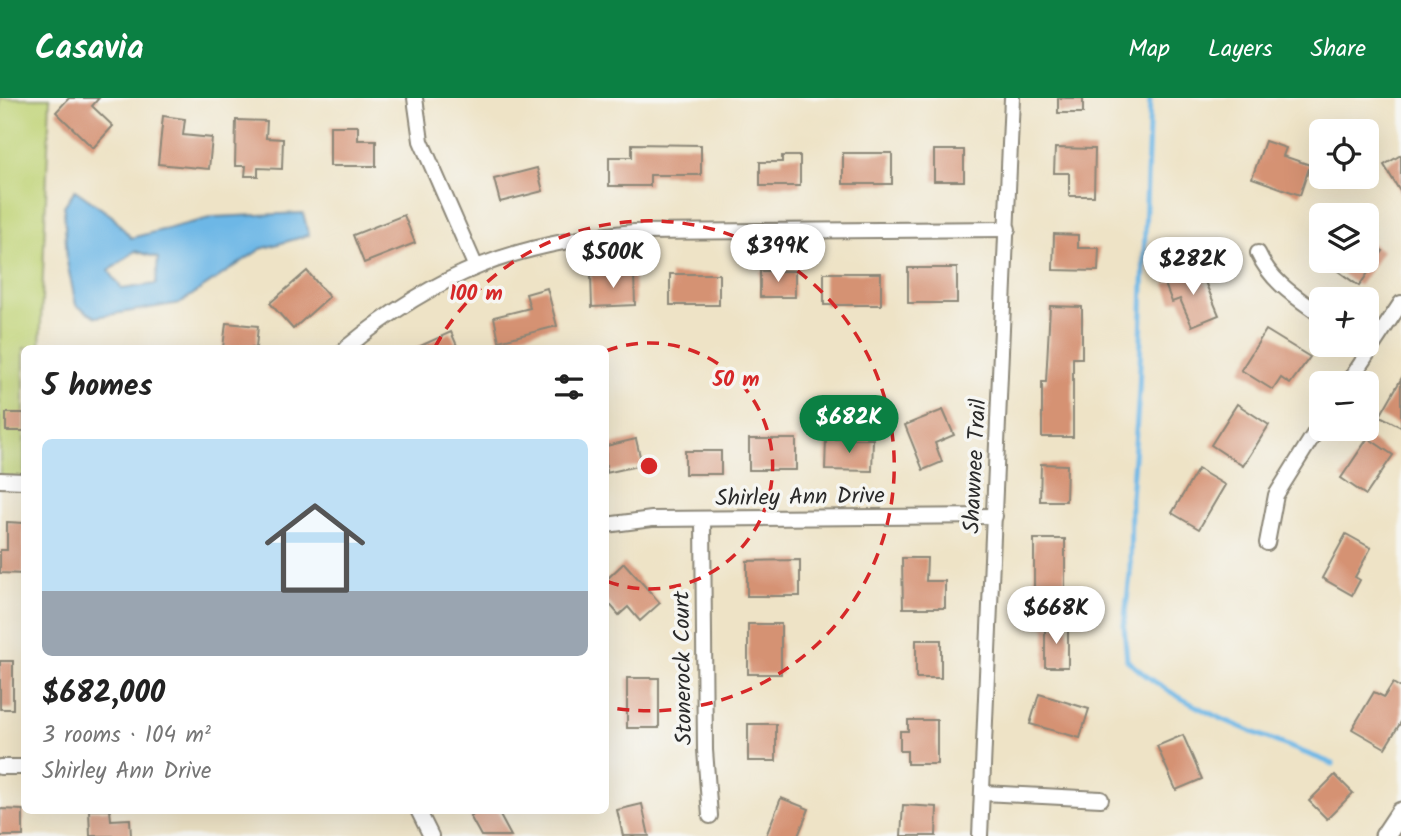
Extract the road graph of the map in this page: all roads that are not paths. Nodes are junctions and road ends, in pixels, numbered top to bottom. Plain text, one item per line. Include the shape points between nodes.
1 (415, 98) edge
2 (1012, 98) edge
3 (1008, 229) junction
4 (1258, 253) dead end
5 (475, 265) junction
6 (1401, 303) edge
7 (1309, 306) edge
8 (1379, 333) edge
9 (350, 345) edge
10 (1310, 441) edge
11 (0, 480) edge
12 (21, 481) edge
13 (995, 516) junction
14 (703, 519) junction
15 (609, 524) edge
16 (1267, 543) dead end
17 (21, 766) edge
18 (0, 767) edge
19 (983, 793) junction
20 (1101, 799) dead end
21 (1401, 812) edge
22 (420, 814) edge
23 (710, 816) dead end
24 (431, 836) edge
25 (980, 836) edge
26 (1385, 836) edge

1 - 5 street via 421,141
2 - 3 street, Shawnee Trail
3 - 5 street via 634,232 544,244
3 - 13 street, Shawnee Trail
4 - 7 street via 1271,275
5 - 9 street via 412,299
6 - 8 street
10 - 16 street via 1276,495
11 - 12 street
13 - 14 street, Shirley Ann Drive
13 - 19 street, Shawnee Trail
14 - 15 street, Shirley Ann Drive
14 - 23 street, Stonerock Court
17 - 18 street
19 - 20 street
19 - 25 street, Shawnee Trail
21 - 26 street
22 - 24 street

